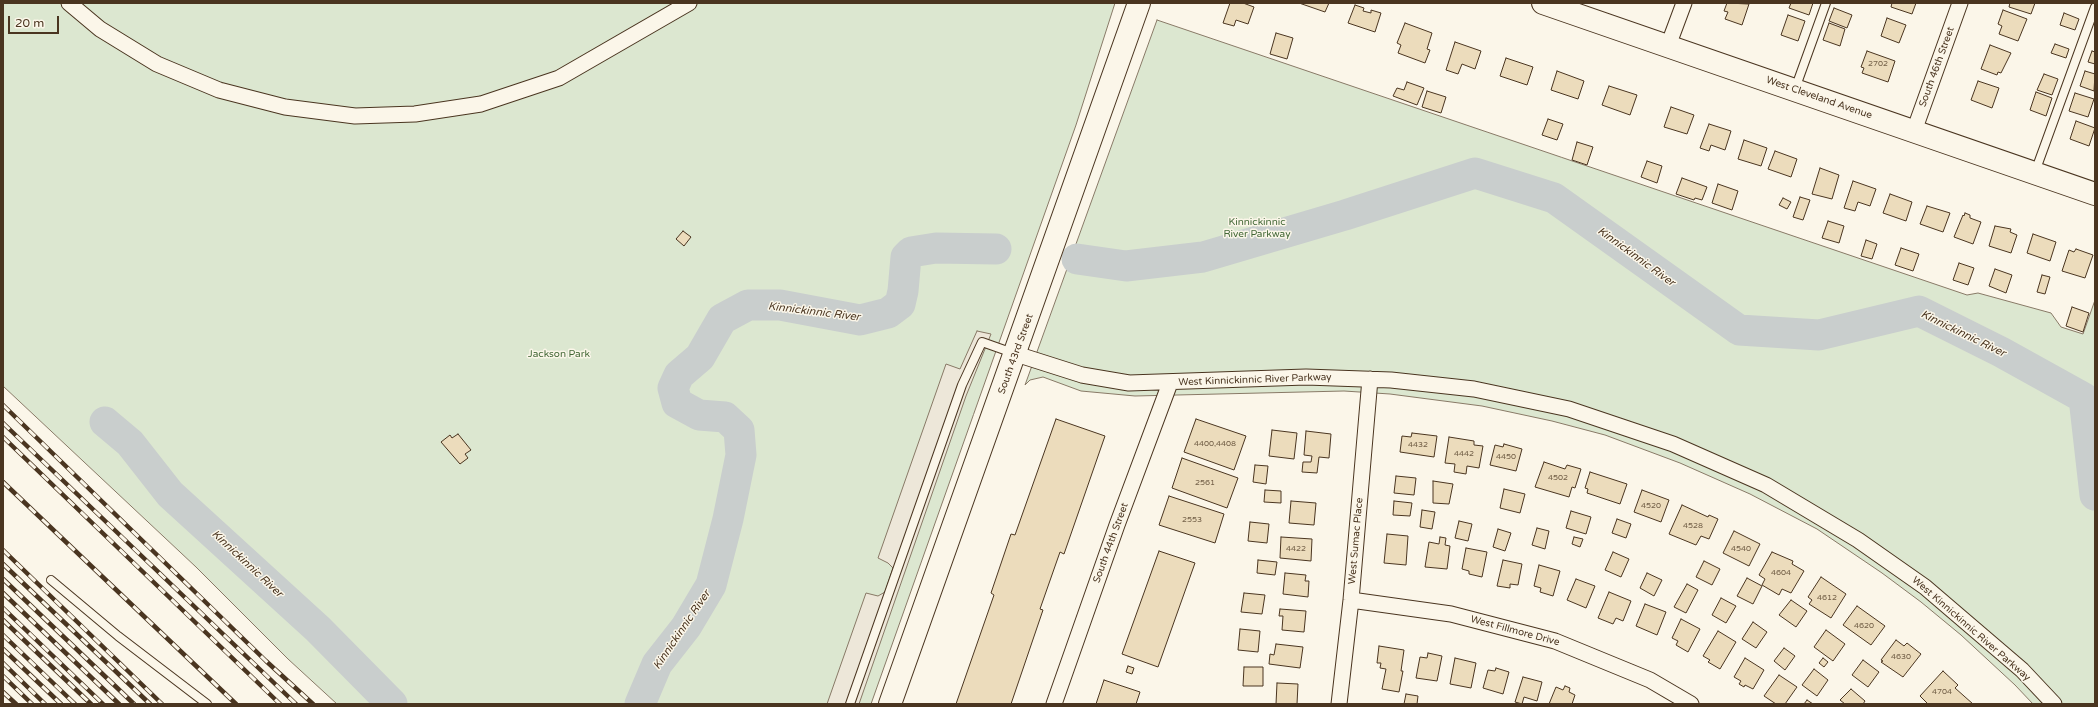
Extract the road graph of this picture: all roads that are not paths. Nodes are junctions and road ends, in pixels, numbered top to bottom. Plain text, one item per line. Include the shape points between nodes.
1 (69, 3) edge
2 (689, 3) edge
3 (1139, 3) edge
4 (1684, 3) edge
5 (1826, 3) edge
6 (1960, 3) edge
7 (1547, 4) edge
8 (2095, 7) edge
9 (1668, 46) junction
10 (1794, 90) junction
11 (1914, 131) junction
12 (2035, 174) junction
13 (2095, 194) edge
14 (1016, 354) junction
15 (1370, 379) junction
16 (1170, 383) junction
17 (51, 580) dead end
18 (1351, 600) junction
19 (207, 704) edge
20 (850, 704) edge
21 (890, 704) edge
22 (1054, 704) edge
23 (1339, 704) edge
24 (1691, 704) edge
25 (2054, 704) edge

1 - 2 street via 100,29 157,64 219,90 285,107 355,116 415,114 482,104 559,78
3 - 14 main road, South 43rd Street
4 - 9 street
5 - 10 lane
6 - 11 street, South 46th Street
7 - 9 main road, West Cleveland Avenue
8 - 12 lane
9 - 10 main road, West Cleveland Avenue
10 - 11 main road, West Cleveland Avenue
11 - 12 main road, West Cleveland Avenue
12 - 13 main road, West Cleveland Avenue
14 - 16 street, West Kinnickinnic River Parkway via 1082,375 1107,380
14 - 20 lane via 982,342 962,385
14 - 21 main road, South 43rd Street
15 - 16 street, West Kinnickinnic River Parkway via 1306,377
15 - 18 street, West Sumac Place
15 - 25 street, West Kinnickinnic River Parkway via 1474,389 1569,409 1673,444 1766,485 1858,540 1925,587 2022,670
16 - 22 street, South 44th Street
17 - 19 lane
18 - 23 street, West Sumac Place
18 - 24 street, West Fillmore Drive via 1451,614 1555,641 1650,680

